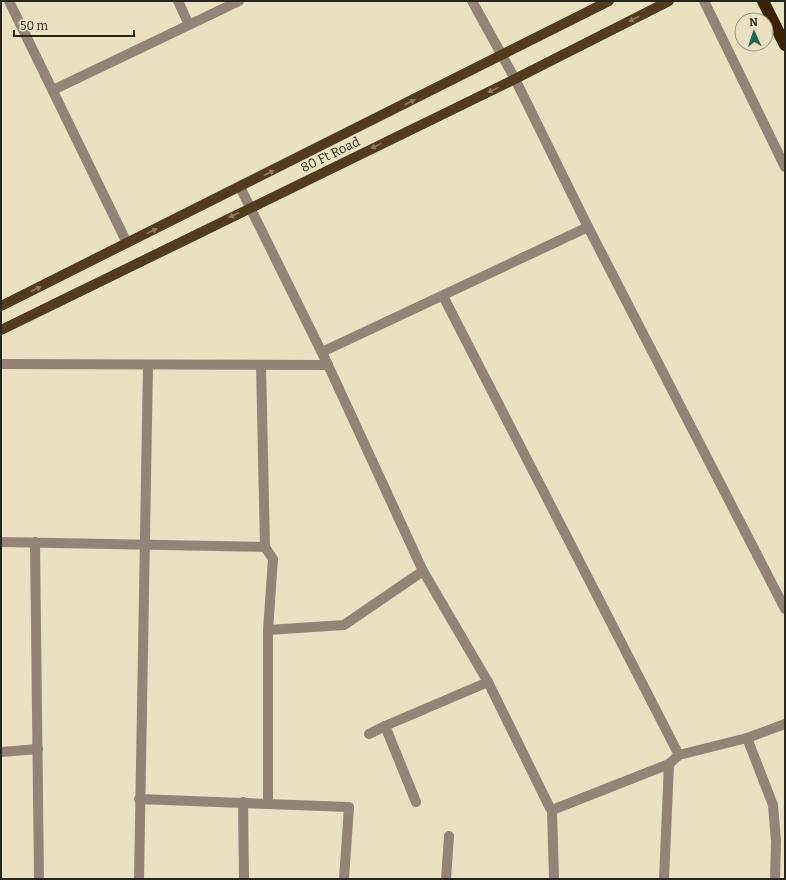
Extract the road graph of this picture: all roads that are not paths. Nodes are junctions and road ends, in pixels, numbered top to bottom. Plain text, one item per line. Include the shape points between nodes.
1 (9, 1) edge
2 (178, 1) edge
3 (239, 1) edge
4 (472, 1) edge
5 (609, 1) edge
6 (669, 1) edge
7 (704, 1) edge
8 (763, 1) edge
9 (189, 25) junction
10 (785, 45) edge
11 (502, 56) junction
12 (515, 79) junction
13 (53, 90) junction
14 (785, 167) edge
15 (240, 187) junction
16 (250, 207) junction
17 (588, 227) junction
18 (128, 243) junction
19 (443, 296) junction
20 (1, 306) edge
21 (1, 330) edge
22 (322, 352) junction
23 (1, 364) edge
24 (148, 365) junction
25 (261, 365) junction
26 (328, 365) junction
27 (1, 542) edge
28 (35, 542) junction
29 (144, 544) junction
30 (265, 547) junction
31 (423, 572) junction
32 (785, 609) edge
33 (268, 630) junction
34 (488, 682) junction
35 (785, 724) edge
36 (385, 726) junction
37 (369, 734) dead end
38 (747, 738) junction
39 (38, 749) junction
40 (1, 752) edge
41 (679, 755) junction
42 (669, 764) junction
43 (139, 799) junction
44 (243, 802) junction
45 (416, 802) dead end
46 (268, 803) junction
47 (552, 810) junction
48 (449, 836) dead end
49 (39, 879) edge
50 (139, 879) edge
51 (244, 879) edge
52 (344, 879) edge
53 (446, 879) edge
54 (554, 879) edge
55 (664, 879) edge
56 (775, 879) edge

1 - 13 street
2 - 9 street
3 - 9 street
4 - 11 street
5 - 11 main road, 80 Ft Road
6 -> 12 main road, 80 Ft Road
7 - 14 street
8 - 10 highway
9 - 13 street
11 - 12 street
15 -> 11 main road, 80 Ft Road
12 -> 16 main road, 80 Ft Road
12 - 17 street
13 - 18 street
15 - 16 street
18 -> 15 main road, 80 Ft Road
16 -> 21 main road, 80 Ft Road
16 - 22 street
17 - 19 street
17 - 32 street
20 -> 18 main road, 80 Ft Road
19 - 22 street
19 - 41 street
22 - 26 street
23 - 24 street
24 - 25 street
24 - 29 street
25 - 26 street
25 - 30 street
26 - 31 street
27 - 28 street
28 - 29 street
28 - 39 street
29 - 30 street
29 - 43 street
30 - 33 street via 273,559
31 - 33 street via 344,625
31 - 34 street
33 - 46 street
34 - 36 street
34 - 47 street
35 - 38 street
36 - 37 street
36 - 45 street
38 - 41 street
38 - 56 street via 773,805 776,841
39 - 40 street
39 - 49 street
41 - 42 street
42 - 47 street
42 - 55 street
43 - 44 street
43 - 50 street
44 - 46 street
44 - 51 street
46 - 52 street via 349,807
47 - 54 street
48 - 53 street

